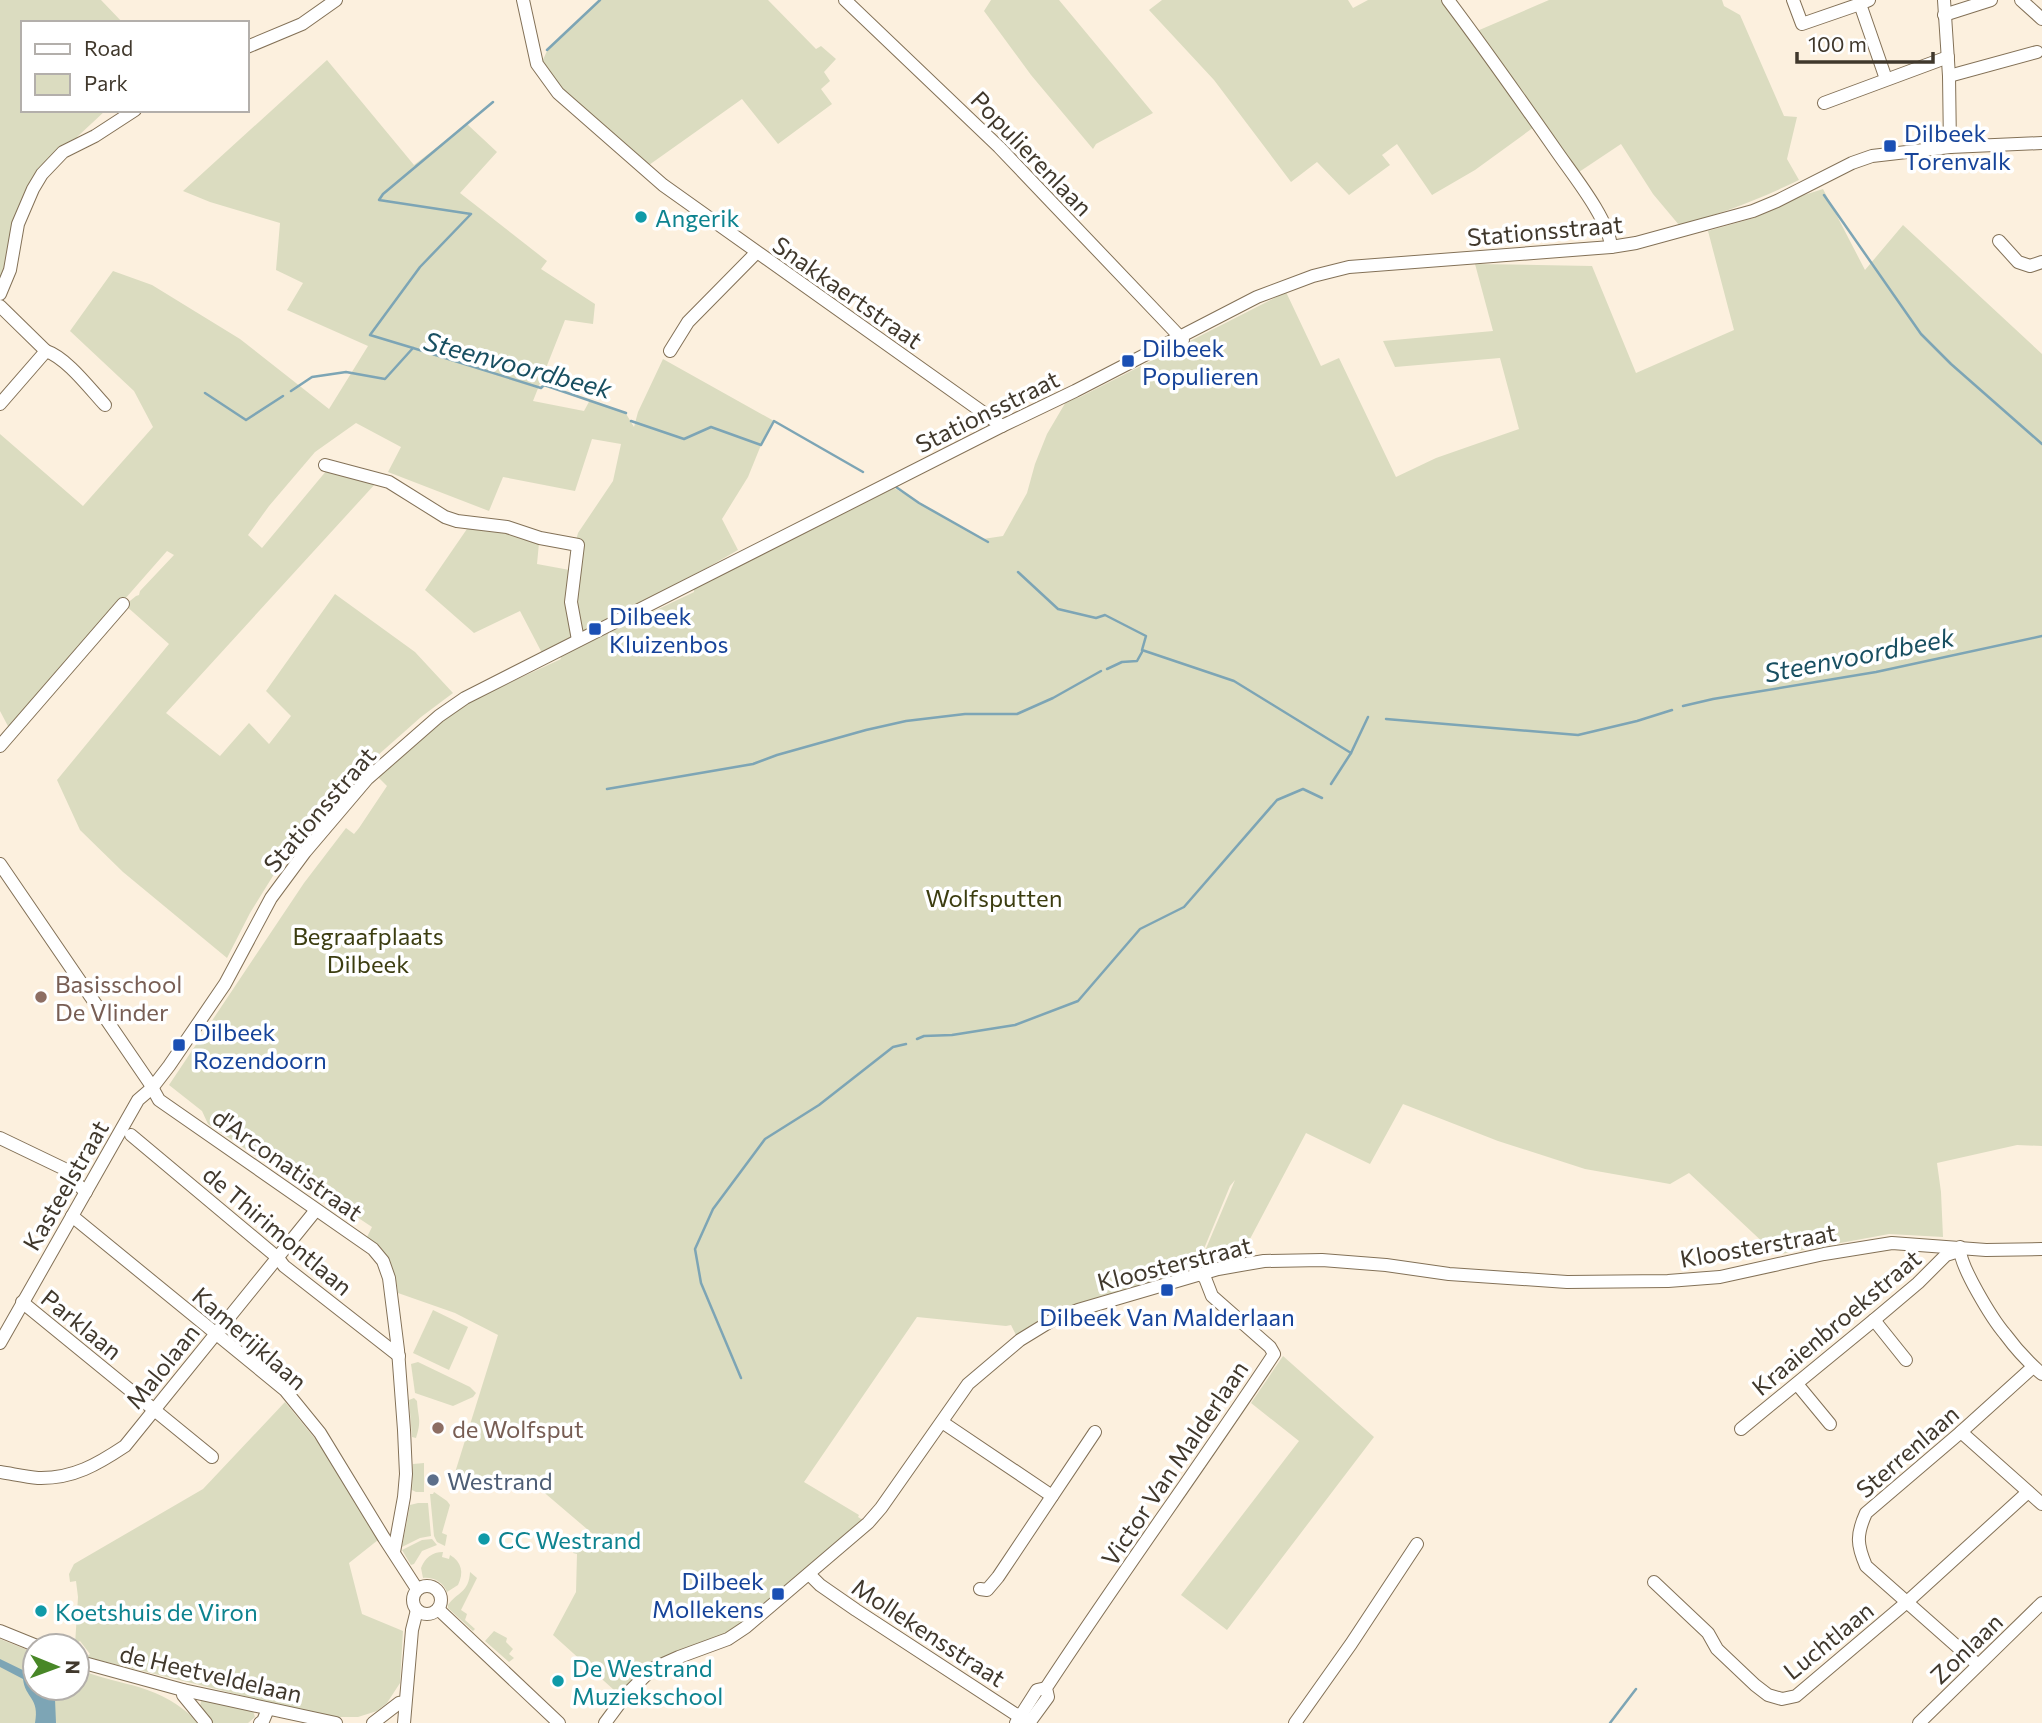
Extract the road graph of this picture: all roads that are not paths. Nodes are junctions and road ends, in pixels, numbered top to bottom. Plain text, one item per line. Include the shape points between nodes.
1 (336, 0) edge
2 (523, 0) edge
3 (845, 0) edge
4 (1448, 0) edge
5 (1793, 0) edge
6 (1944, 0) edge
7 (1991, 0) edge
8 (2021, 0) edge
9 (1865, 2) edge
10 (1944, 15) junction
11 (2042, 19) edge
12 (248, 47) edge
13 (2037, 52) dead end
14 (1948, 57) junction
15 (1949, 76) junction
16 (1886, 79) junction
17 (1824, 103) dead end
18 (132, 112) edge
19 (2042, 143) edge
20 (1950, 147) junction
21 (1999, 241) dead end
22 (1611, 247) junction
23 (756, 253) junction
24 (2042, 262) edge
25 (0, 294) edge
26 (0, 306) edge
27 (1182, 339) junction
28 (46, 351) junction
29 (670, 351) dead end
30 (0, 404) edge
31 (105, 405) dead end
32 (1002, 426) junction
33 (325, 465) dead end
34 (123, 604) dead end
35 (578, 640) junction
36 (0, 746) edge
37 (0, 864) edge
38 (152, 1088) junction
39 (131, 1135) dead end
40 (0, 1138) edge
41 (96, 1173) junction
42 (75, 1174) junction
43 (86, 1192) junction
44 (316, 1210) junction
45 (72, 1216) junction
46 (1960, 1249) junction
47 (2042, 1249) edge
48 (278, 1258) junction
49 (1200, 1274) junction
50 (22, 1302) junction
51 (1874, 1321) junction
52 (216, 1334) junction
53 (0, 1343) edge
54 (399, 1356) junction
55 (1906, 1360) dead end
56 (2038, 1370) edge
57 (1797, 1384) junction
58 (154, 1410) junction
59 (942, 1422) junction
60 (1830, 1424) dead end
61 (1741, 1429) dead end
62 (1095, 1432) dead end
63 (1961, 1432) junction
64 (212, 1457) dead end
65 (0, 1472) edge
66 (2028, 1492) junction
67 (1052, 1496) junction
68 (2042, 1504) edge
69 (1417, 1544) dead end
70 (394, 1552) junction
71 (809, 1574) junction
72 (1654, 1582) dead end
73 (418, 1589) junction
74 (980, 1589) dead end
75 (1907, 1602) junction
76 (2042, 1603) edge
77 (438, 1609) junction
78 (417, 1610) junction
79 (0, 1631) edge
80 (21, 1640) edge
81 (91, 1665) edge
82 (1978, 1665) junction
83 (183, 1690) junction
84 (405, 1702) junction
85 (268, 1709) junction
86 (1021, 1721) edge
87 (206, 1723) edge
88 (260, 1723) edge
89 (336, 1723) edge
90 (373, 1723) edge
91 (404, 1723) edge
92 (559, 1723) edge
93 (605, 1723) edge
94 (1295, 1723) edge
95 (1919, 1723) edge

1 - 12 street via 302,24
2 - 23 street, Snakkaertstraat via 537,64 558,93 663,186
3 - 27 street, Populierenlaan via 999,147
4 - 22 street via 1590,200
5 - 9 street via 1802,24
6 - 10 street
7 - 10 street
8 - 11 street
9 - 16 street
10 - 14 street
13 - 15 street
14 - 15 street
14 - 16 street
15 - 20 street
16 - 17 street
18 - 25 street via 63,152 42,174 18,224 10,270
19 - 20 street, Stationsstraat
20 - 22 street, Stationsstraat via 1863,159 1752,211
21 - 24 street via 2018,262 2030,266
22 - 27 street, Stationsstraat via 1349,267 1258,297
23 - 29 street via 688,322
23 - 32 street, Snakkaertstraat
26 - 28 street
27 - 32 street, Stationsstraat
28 - 30 street
28 - 31 street via 63,361
32 - 35 street, Stationsstraat
33 - 35 street via 389,482 444,517 578,545 571,602
34 - 36 street
35 - 38 street, Stationsstraat via 458,703 367,779 285,877 225,984
37 - 38 street, d'Arconatistraat
38 - 41 street, Kasteelstraat via 138,1100
38 - 44 street, d'Arconatistraat via 159,1100
39 - 48 street, de Thirimontlaan
40 - 42 street
41 - 42 street via 88,1169
41 - 43 street, Kasteelstraat
42 - 43 street via 76,1183
43 - 45 street, Kasteelstraat
44 - 48 street, Malolaan
44 - 54 street, d'Arconatistraat via 383,1261 390,1278
45 - 50 street, Kasteelstraat
45 - 52 street, Kamerijklaan
46 - 47 street, Kloosterstraat
46 - 49 street, Kloosterstraat via 1892,1243 1720,1277 1668,1281 1567,1282 1322,1260 1264,1261
46 - 51 street, Kraaienbroekstraat via 1946,1255
46 - 56 street via 1964,1267 2002,1331
48 - 52 street, Malolaan
48 - 54 street, de Thirimontlaan
49 - 59 street, Kloosterstraat via 1051,1321 1020,1340 968,1384
49 - 86 street, Victor Van Malderlaan via 1212,1296 1274,1354 1046,1688 1037,1690
50 - 53 street, Kasteelstraat
50 - 58 street, Parklaan
51 - 55 street
51 - 57 street, Kraaienbroekstraat
52 - 58 street, Malolaan
52 - 70 street, Kamerijklaan via 285,1390 320,1433
54 - 70 street, d'Arconatistraat via 406,1474
56 - 63 street, Sterrenlaan
57 - 60 street
57 - 61 street, Kraaienbroekstraat
58 - 64 street, Parklaan
58 - 65 street, Malolaan via 125,1446 70,1476 38,1478
59 - 67 street
59 - 71 street, Kloosterstraat via 868,1523
62 - 67 street
63 - 66 street
63 - 75 street, Sterrenlaan via 1866,1513 1859,1529 1859,1550 1866,1566
66 - 68 street
66 - 75 street, Luchtlaan
67 - 74 street via 988,1590
69 - 94 street
70 - 73 street, Kamerijklaan
71 - 86 street, Mollekensstraat via 856,1611
71 - 93 street, Kloosterstraat via 728,1639 652,1669
72 - 75 street, Luchtlaan via 1755,1685 1782,1699 1810,1686
73 - 77 street, Kamerijklaan via 429,1586 439,1591
73 - 78 street via 412,1599
75 - 82 street, Sterrenlaan
76 - 82 street, Zonlaan
77 - 78 street via 428,1614
77 - 92 street, Kamerijklaan
78 - 84 street
79 - 80 street
81 - 83 street, de Heetveldelaan
82 - 95 street, Zonlaan
83 - 85 street, de Heetveldelaan
83 - 87 street
84 - 90 street
84 - 91 street
85 - 88 street
85 - 89 street, de Heetveldelaan

